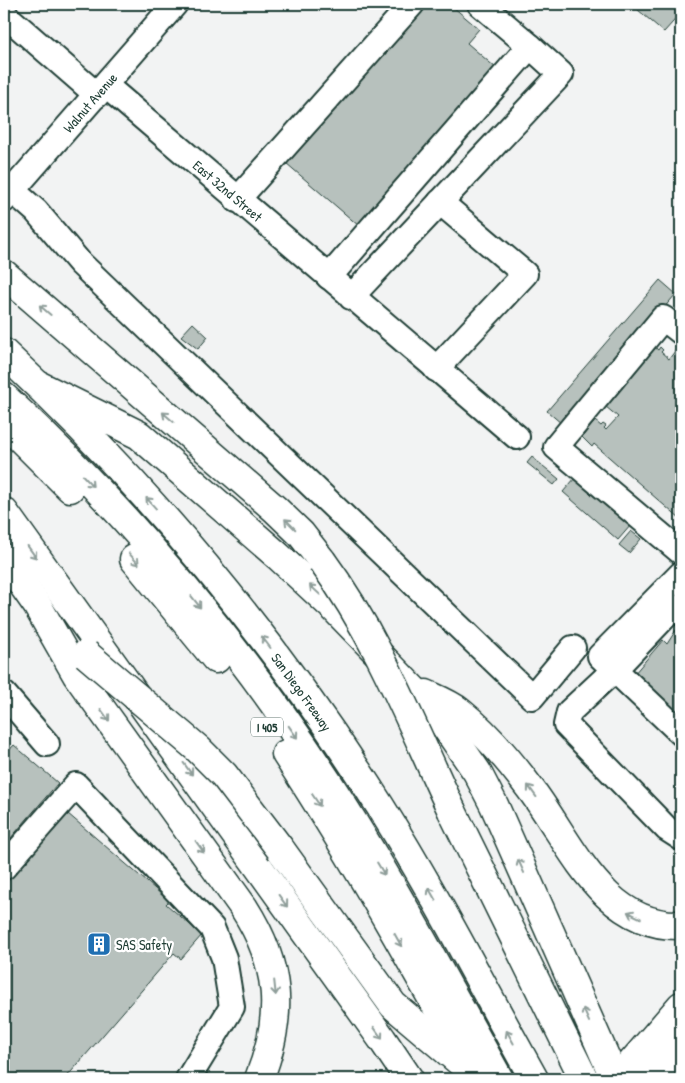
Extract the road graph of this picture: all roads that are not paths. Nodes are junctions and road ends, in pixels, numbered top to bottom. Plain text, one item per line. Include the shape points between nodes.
1 (175, 4) edge
2 (412, 4) edge
3 (480, 4) edge
4 (4, 14) edge
5 (530, 46) junction
6 (101, 90) junction
7 (8, 195) edge
8 (237, 200) junction
9 (440, 202) junction
10 (4, 274) edge
11 (329, 277) junction
12 (352, 296) junction
13 (681, 332) edge
14 (4, 353) edge
15 (436, 369) junction
16 (4, 381) edge
17 (40, 386) junction
18 (4, 397) edge
19 (4, 422) edge
20 (517, 437) dead end
21 (115, 463) junction
22 (4, 512) edge
23 (681, 552) edge
24 (4, 558) edge
25 (681, 574) edge
26 (37, 605) junction
27 (681, 613) edge
28 (573, 648) dead end
29 (614, 670) junction
30 (412, 686) junction
31 (4, 694) edge
32 (681, 733) edge
33 (47, 744) dead end
34 (681, 838) edge
35 (4, 867) edge
36 (681, 925) edge
37 (681, 1006) edge
38 (681, 1044) edge
39 (657, 1074) edge
40 (483, 1077) edge
41 (188, 1079) edge
42 (259, 1079) edge
43 (408, 1079) edge
44 (534, 1079) edge
45 (584, 1079) edge
46 (616, 1079) edge

1 - 6 street, Walnut Avenue
2 - 8 street
3 - 5 street
4 - 6 street, East 32nd Street
5 - 9 street via 561,74
5 - 11 street
6 - 7 street, Walnut Avenue
6 - 8 street, East 32nd Street
7 - 28 street via 36,211 80,263 532,697
8 - 11 street, East 32nd Street
9 - 12 street
9 - 15 street via 525,274
45 -> 10 main road, bridge via 368,632 345,592 301,534
11 - 12 street, East 32nd Street
12 - 15 street, East 32nd Street
13 - 23 street via 663,318 556,447
14 - 17 main road, San Diego Freeway
15 - 20 street, East 32nd Street
16 - 21 main road via 70,444
17 - 21 main road, San Diego Freeway
30 -> 17 main road via 278,556 139,435
18 -> 40 main road via 48,438 189,594 275,707 329,784 387,880
19 -> 40 main road, I 405 via 79,497 130,555 243,695 326,814
44 -> 21 main road, San Diego Freeway via 406,848 337,740 240,609 182,537
22 -> 43 main road
24 - 26 main road
25 - 29 street via 600,656
26 - 40 main road, bridge via 86,654 224,775 393,1006
26 -> 42 main road via 76,675 244,908 264,941 276,988 276,1014 274,1032
27 - 29 street via 674,608
29 - 32 street
29 - 34 street via 569,712 566,725 667,829
36 -> 30 main road via 640,918 610,899 500,751 458,711
46 -> 30 main road via 477,772 437,714
31 - 33 street
35 - 41 street via 76,785 212,928 224,958 232,1007
37 - 46 main road
38 - 39 main road

